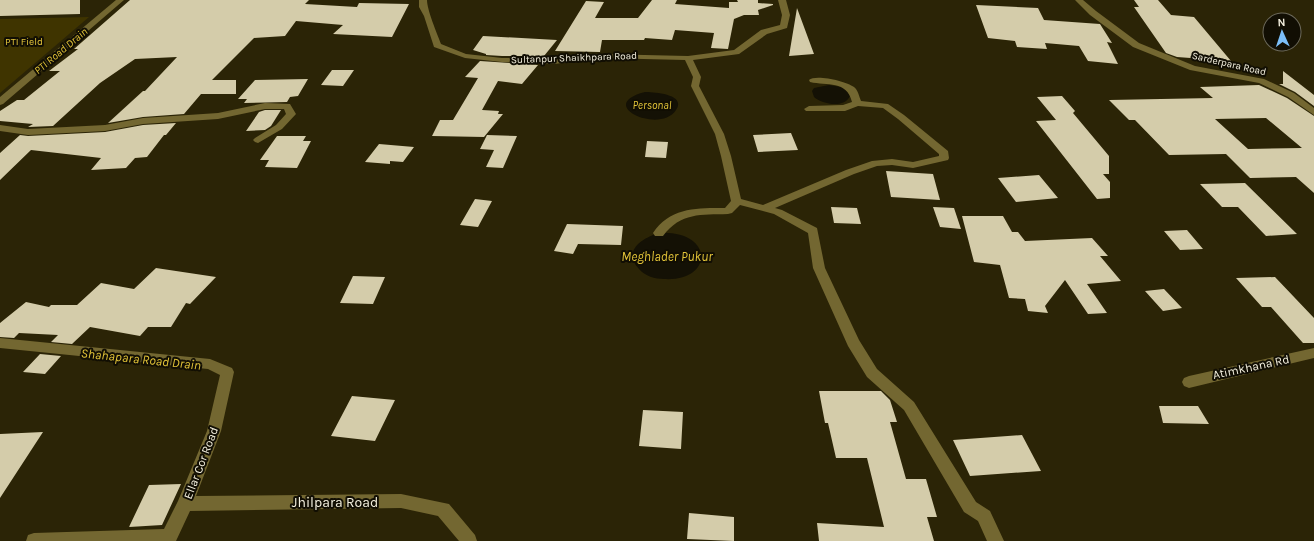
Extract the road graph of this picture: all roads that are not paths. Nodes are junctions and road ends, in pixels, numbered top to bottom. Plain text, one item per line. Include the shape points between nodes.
1 (120, 0) edge
2 (423, 0) edge
3 (782, 0) edge
4 (1079, 0) edge
5 (688, 58) junction
6 (812, 80) dead end
7 (0, 102) edge
8 (857, 103) junction
9 (810, 109) dead end
10 (1314, 112) edge
11 (0, 128) edge
12 (258, 140) dead end
13 (736, 201) junction
14 (765, 208) junction
15 (818, 231) dead end
16 (658, 233) dead end
17 (862, 341) dead end
18 (0, 343) edge
19 (1314, 353) edge
20 (1189, 382) dead end
21 (185, 504) junction
22 (168, 539) edge
23 (34, 541) edge
24 (470, 541) edge
25 (996, 541) edge

1 - 7 street
2 - 5 street, Sultanpur Shaikhpara Road via 437,45 465,56 554,61 601,56
3 - 5 street, Sultanpur Shaikhpara Road via 786,15 784,26 764,32 736,52
4 - 10 street, Sarderpara Road via 1136,45 1193,68 1261,81 1291,95
5 - 13 street via 697,77 695,86 711,114 723,144
6 - 8 street via 844,85 852,90
8 - 9 street via 845,108
8 - 14 street via 885,106 944,153 944,158 913,165 876,163
11 - 12 street via 28,132 105,128 143,121 218,116 265,106 287,106 291,114
13 - 14 street
13 - 16 street via 728,211 687,212 663,226
14 - 25 street via 778,212 813,231 819,268 853,342 872,373 908,406 970,506 984,516
15 - 17 street via 825,268
18 - 21 street, Ellar Cor Road via 210,364 227,372 214,431
19 - 20 street, Atimkhana Rd
21 - 22 street, Ellar Cor Road
21 - 24 street, Jhilpara Road via 401,501 443,508
22 - 23 street

